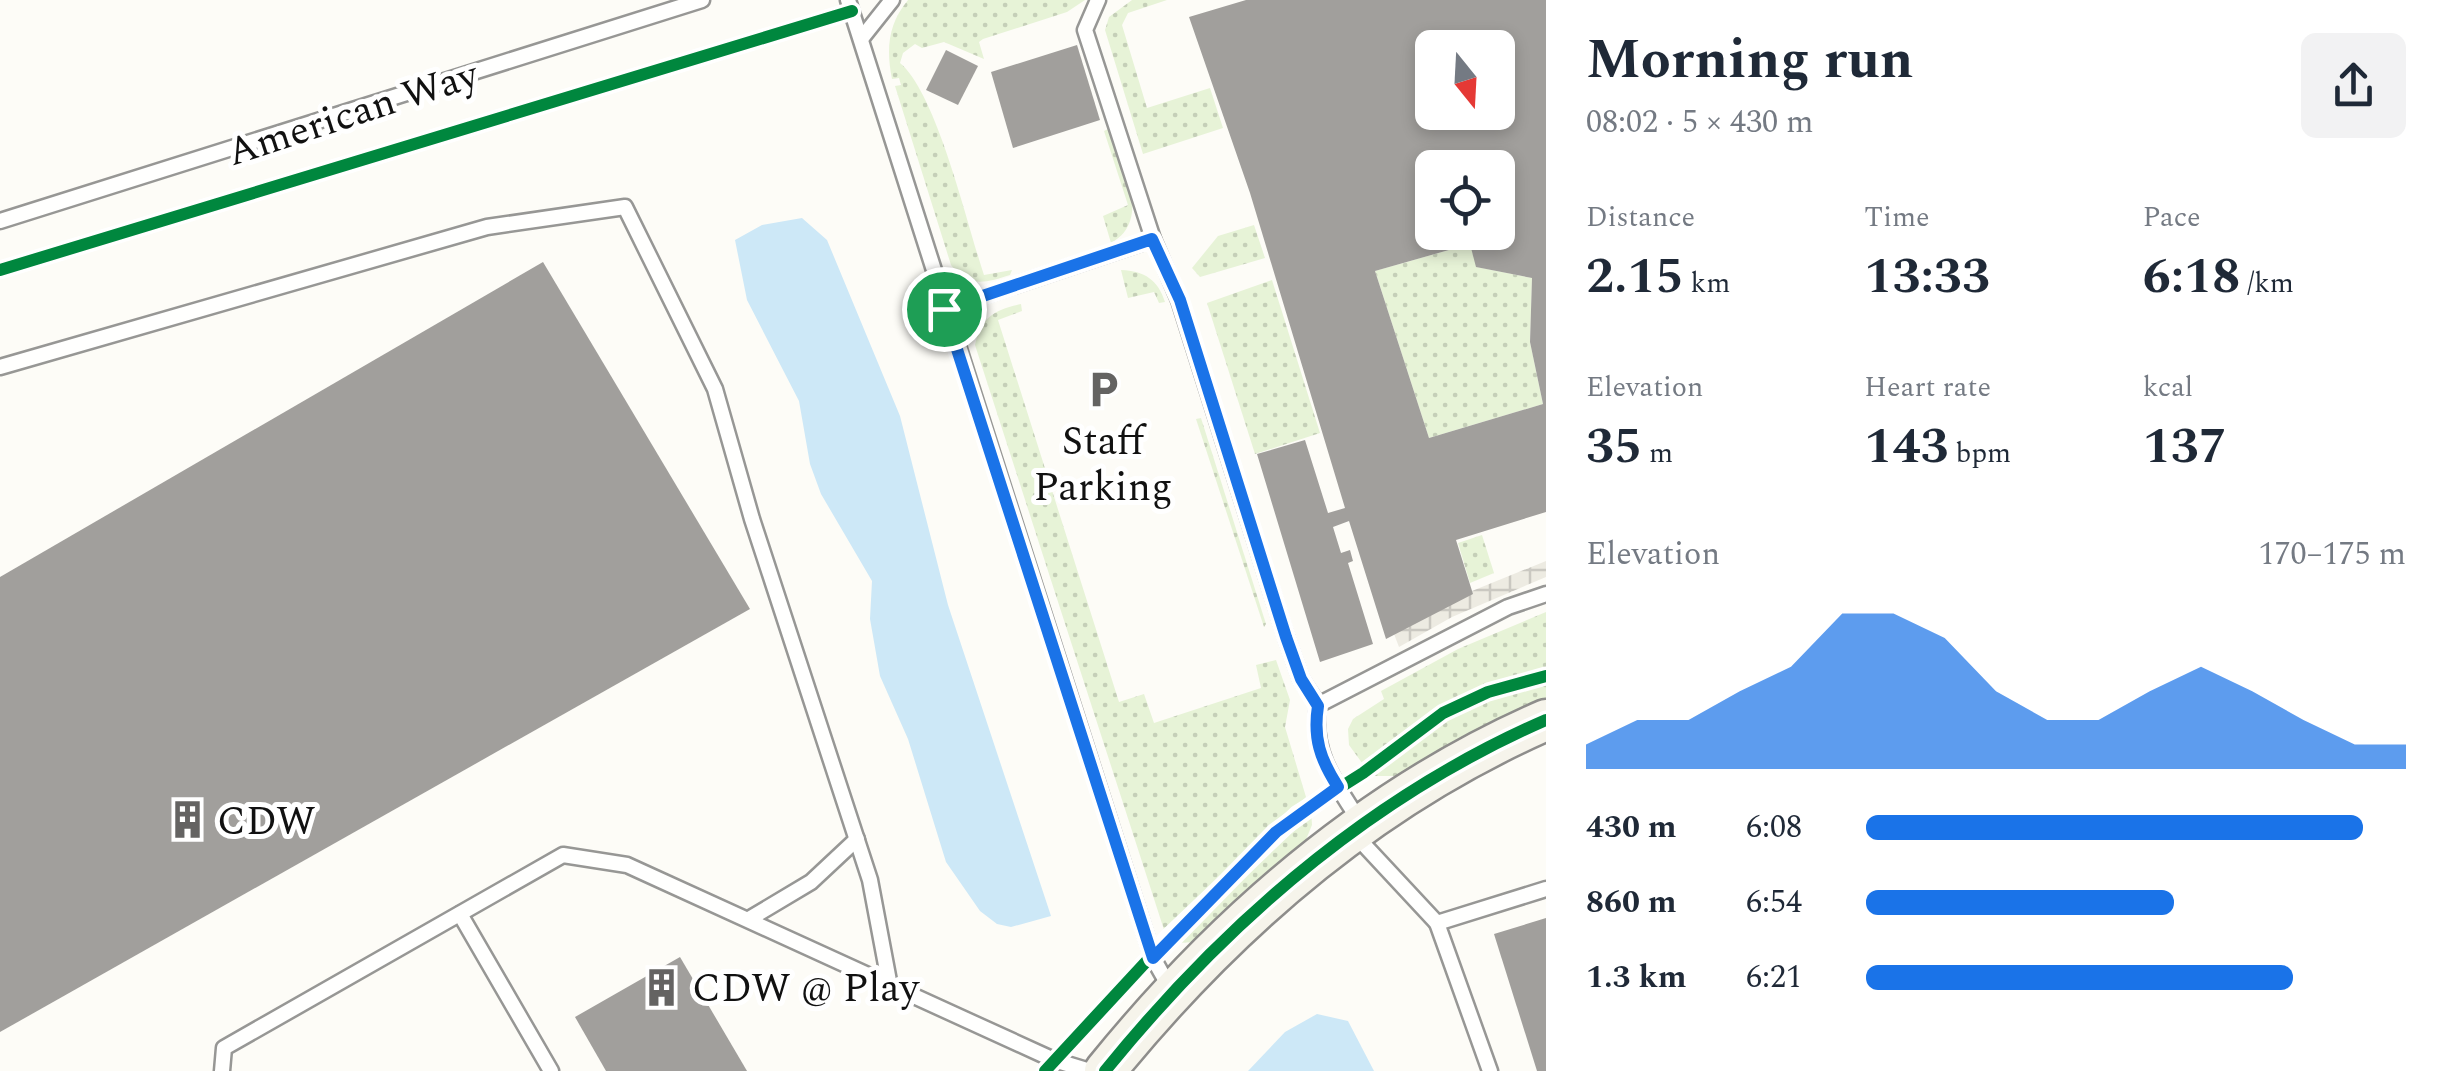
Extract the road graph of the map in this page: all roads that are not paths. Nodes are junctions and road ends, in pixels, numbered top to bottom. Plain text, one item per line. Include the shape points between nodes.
1 (702, 0) edge
2 (848, 0) edge
3 (892, 0) edge
4 (1098, 0) edge
5 (860, 39) junction
6 (0, 221) edge
7 (1152, 239) junction
8 (944, 309) junction
9 (0, 367) edge
10 (1546, 594) edge
11 (1318, 706) junction
12 (1546, 720) edge
13 (1356, 827) junction
14 (857, 839) junction
15 (1546, 889) edge
16 (460, 914) junction
17 (749, 919) junction
18 (1438, 923) junction
19 (889, 981) junction
20 (1172, 993) junction
21 (222, 1071) edge
22 (550, 1071) edge
23 (1090, 1071) edge
24 (1105, 1071) edge
25 (1490, 1071) edge

1 - 6 lane, American Way
2 - 5 lane
3 - 5 lane
4 - 7 lane via 1086,30
5 - 8 lane
7 - 8 lane
7 - 11 lane via 1180,300 1291,651
8 - 20 lane via 1153,958
9 - 14 lane via 487,227 626,207 715,389
10 - 11 lane via 1508,607
11 - 13 lane via 1314,733 1324,765
12 - 13 street via 1443,770
13 - 18 lane
13 - 20 street via 1274,893
14 - 17 lane via 811,882
14 - 19 lane
15 - 18 lane
16 - 17 lane via 563,856 627,865
16 - 21 lane via 224,1048
16 - 22 lane
17 - 19 lane
18 - 25 lane
19 - 23 lane
20 - 24 street

